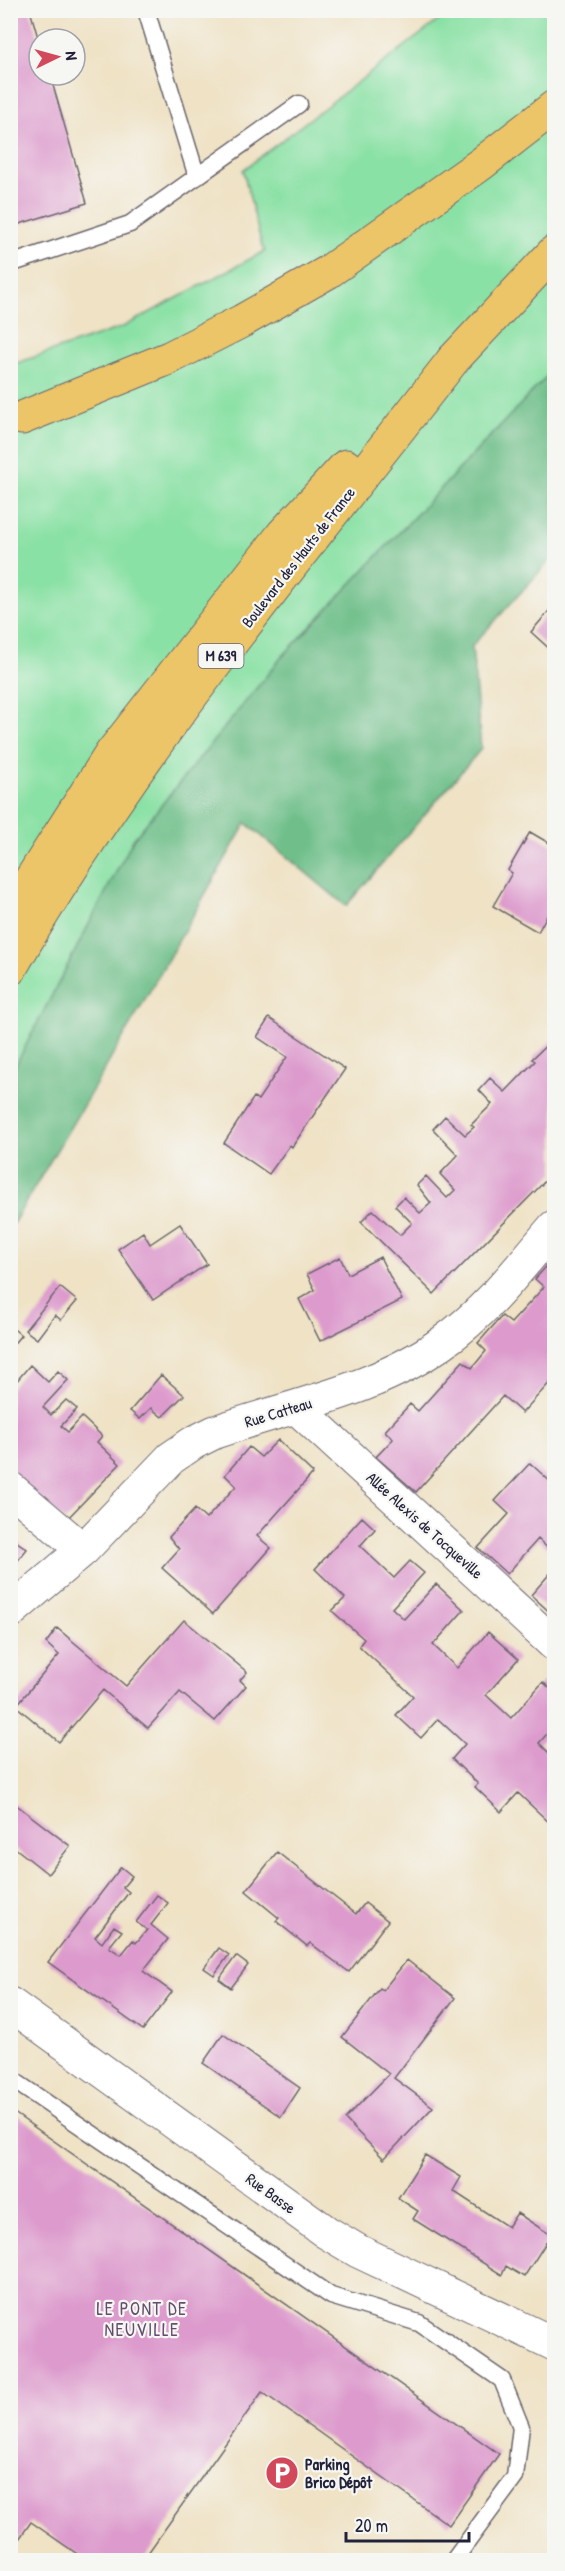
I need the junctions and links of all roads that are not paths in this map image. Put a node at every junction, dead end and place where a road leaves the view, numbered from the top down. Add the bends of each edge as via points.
1 (146, 10) edge
2 (299, 104) dead end
3 (555, 107) edge
4 (197, 177) junction
5 (555, 252) edge
6 (10, 264) edge
7 (453, 360) junction
8 (14, 420) edge
9 (10, 912) edge
10 (10, 969) edge
11 (555, 1227) edge
12 (296, 1407) junction
13 (10, 1488) edge
14 (83, 1550) junction
15 (10, 1612) edge
16 (555, 1644) edge
17 (10, 2004) edge
18 (10, 2078) edge
19 (555, 2344) edge
20 (454, 2560) edge

1 - 4 lane
2 - 4 lane
3 - 8 main road via 415,211 318,277 242,321 169,358
4 - 6 lane via 130,224
5 - 7 main road, Boulevard des Hauts de France / M 639
7 - 9 main road, Boulevard des Hauts de France / M 639 via 352,459 276,543 111,754
7 - 10 main road, Boulevard des Hauts de France / M 639 via 234,639 128,783
11 - 12 street, Rue Catteau via 488,1303 443,1343 363,1385
12 - 14 street, Rue Catteau via 234,1425 193,1443 171,1458
12 - 16 street, Allée Alexis de Tocqueville
13 - 14 street
14 - 15 street, Rue Catteau
17 - 19 street, Rue Basse via 358,2252
18 - 20 lane via 331,2296 419,2323 502,2380 521,2427 515,2477

